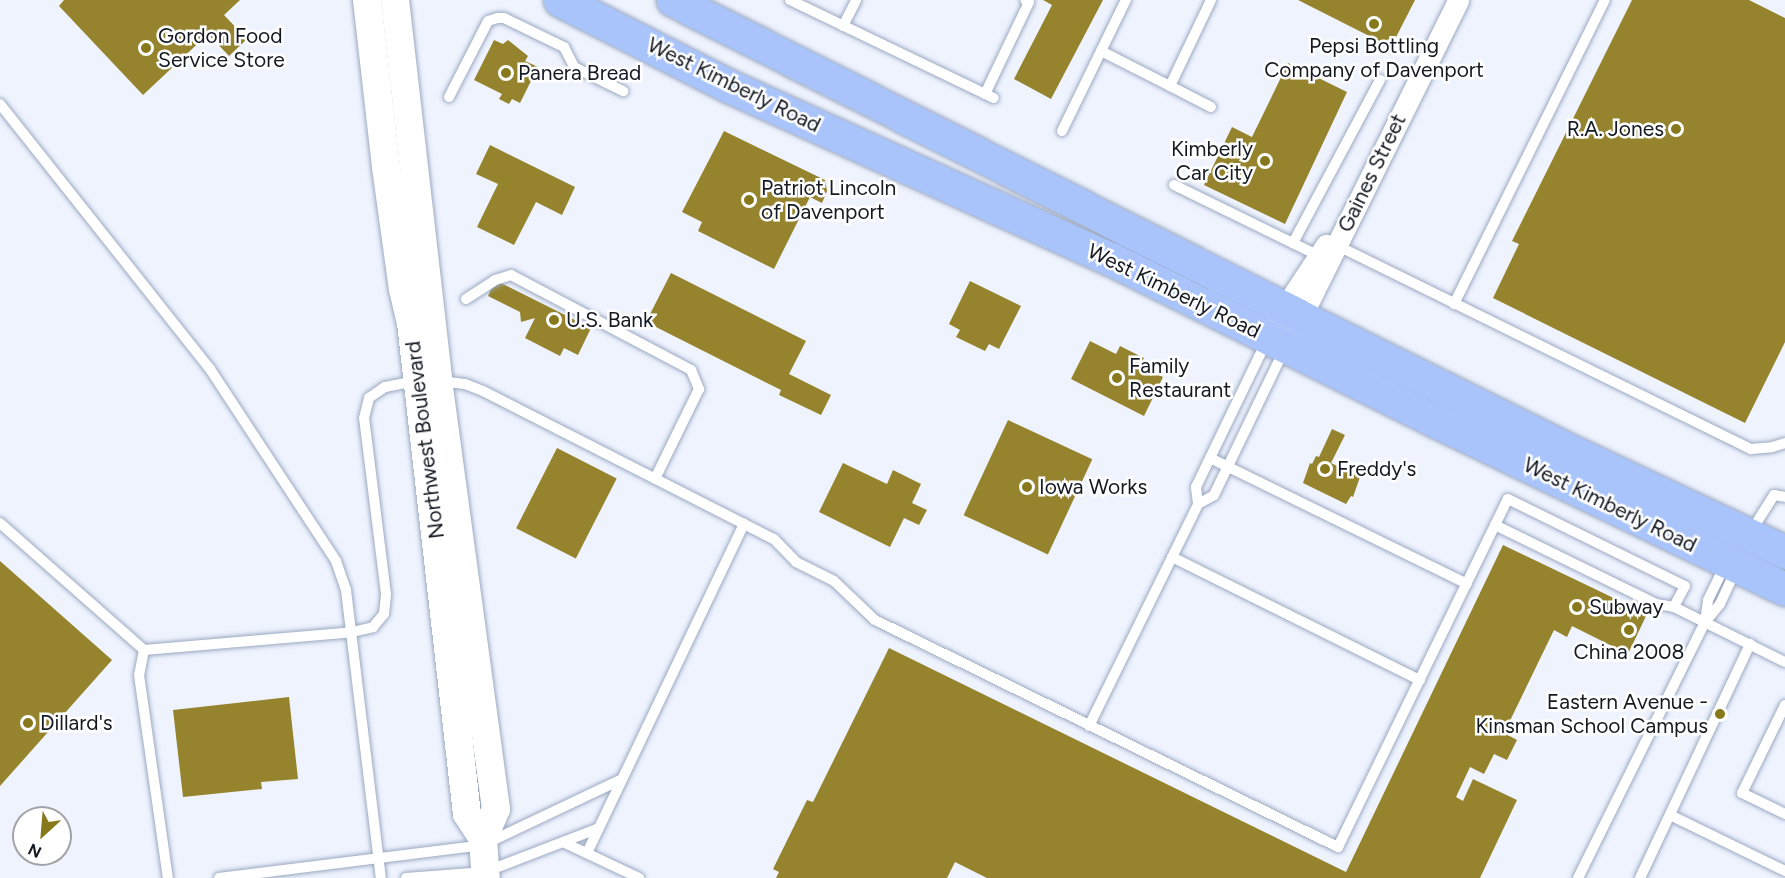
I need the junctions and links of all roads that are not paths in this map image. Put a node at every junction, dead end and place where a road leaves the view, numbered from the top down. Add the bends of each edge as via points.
1 (367, 0) edge
2 (395, 0) edge
3 (411, 0) edge
4 (560, 0) edge
5 (673, 0) edge
6 (790, 0) edge
7 (856, 0) edge
8 (1025, 0) edge
9 (1126, 0) edge
10 (1211, 0) edge
11 (1458, 0) edge
12 (1605, 0) edge
13 (843, 26) junction
14 (399, 49) junction
15 (1101, 51) junction
16 (1380, 80) dead end
17 (1170, 86) junction
18 (623, 91) dead end
19 (449, 97) dead end
20 (0, 104) edge
21 (1211, 107) dead end
22 (1062, 131) dead end
23 (1174, 185) dead end
24 (1293, 243) junction
25 (1328, 251) junction
26 (466, 299) dead end
27 (1454, 304) junction
28 (1292, 313) junction
29 (1277, 342) junction
30 (428, 380) junction
31 (1785, 443) edge
32 (1210, 458) junction
33 (1227, 467) junction
34 (655, 479) junction
35 (1785, 497) edge
36 (1198, 504) junction
37 (0, 523) edge
38 (744, 524) junction
39 (1495, 525) junction
40 (1742, 549) junction
41 (1785, 552) edge
42 (1172, 557) junction
43 (1467, 584) junction
44 (1785, 588) edge
45 (1674, 607) junction
46 (1705, 622) junction
47 (352, 632) junction
48 (1750, 644) junction
49 (144, 650) junction
50 (1785, 662) edge
51 (1420, 680) junction
52 (1785, 705) edge
53 (1089, 726) junction
54 (622, 779) junction
55 (1670, 814) junction
56 (1785, 814) edge
57 (599, 828) junction
58 (565, 843) junction
59 (587, 853) junction
60 (379, 857) junction
61 (484, 859) edge
62 (1785, 871) edge
63 (168, 878) edge
64 (219, 878) edge
65 (381, 878) edge
66 (406, 878) edge
67 (639, 878) edge
68 (1578, 878) edge
69 (1640, 878) edge

1 - 30 main road, Northwest Boulevard via 384,156
2 - 14 main road, Northwest Boulevard
3 - 14 main road
4 - 29 main road, West Kimberly Road via 729,86 1111,259
5 - 28 main road, West Kimberly Road
6 - 13 lane
7 - 13 lane
8 - 13 lane via 1029,2 990,96
9 - 15 lane
10 - 17 lane
11 - 25 street, Gaines Street via 1357,204
12 - 27 lane
14 - 30 main road, Northwest Boulevard
15 - 17 lane
15 - 22 lane
16 - 24 lane
17 - 21 lane
18 - 19 lane via 574,68 564,47 498,18 488,21
20 - 47 lane via 210,369 269,456 336,561 346,590
23 - 24 lane
24 - 25 lane
25 - 27 lane
25 - 28 street, Gaines Street
26 - 34 lane via 495,280 511,276 692,370 699,389
27 - 31 lane via 1751,449
28 - 29 street, Gaines Street
28 - 40 main road, West Kimberly Road via 1579,455
29 - 32 lane
29 - 33 lane
29 - 40 main road, West Kimberly Road
30 - 34 lane via 465,384 483,391
30 - 47 lane via 385,387 369,398 364,418 386,594 384,614 373,627
30 - 61 main road, Northwest Boulevard via 467,814
32 - 33 lane
32 - 36 lane via 1196,487
33 - 36 lane via 1214,495
33 - 43 lane
34 - 38 lane
35 - 40 lane via 1774,495
36 - 42 lane
37 - 49 lane
38 - 53 lane via 774,539 796,562 834,581 875,620
38 - 54 lane
39 - 43 lane
39 - 45 lane via 1656,604
39 - 45 lane via 1508,499 1685,586
40 - 41 main road, West Kimberly Road
40 - 44 main road, West Kimberly Road
40 - 46 lane via 1719,575 1708,600
42 - 51 lane
42 - 53 lane
43 - 51 lane
45 - 46 lane
46 - 48 lane
46 - 68 lane
47 - 49 lane
47 - 60 lane
48 - 50 lane
48 - 55 lane
49 - 63 lane via 139,675
51 - 53 lane via 1338,847
52 - 56 lane via 1742,793
54 - 57 lane
54 - 61 lane
55 - 62 lane
55 - 69 lane
57 - 58 lane
57 - 59 lane
58 - 59 lane
58 - 61 lane
59 - 67 lane
60 - 61 lane
60 - 64 lane
60 - 65 lane
61 - 66 lane

